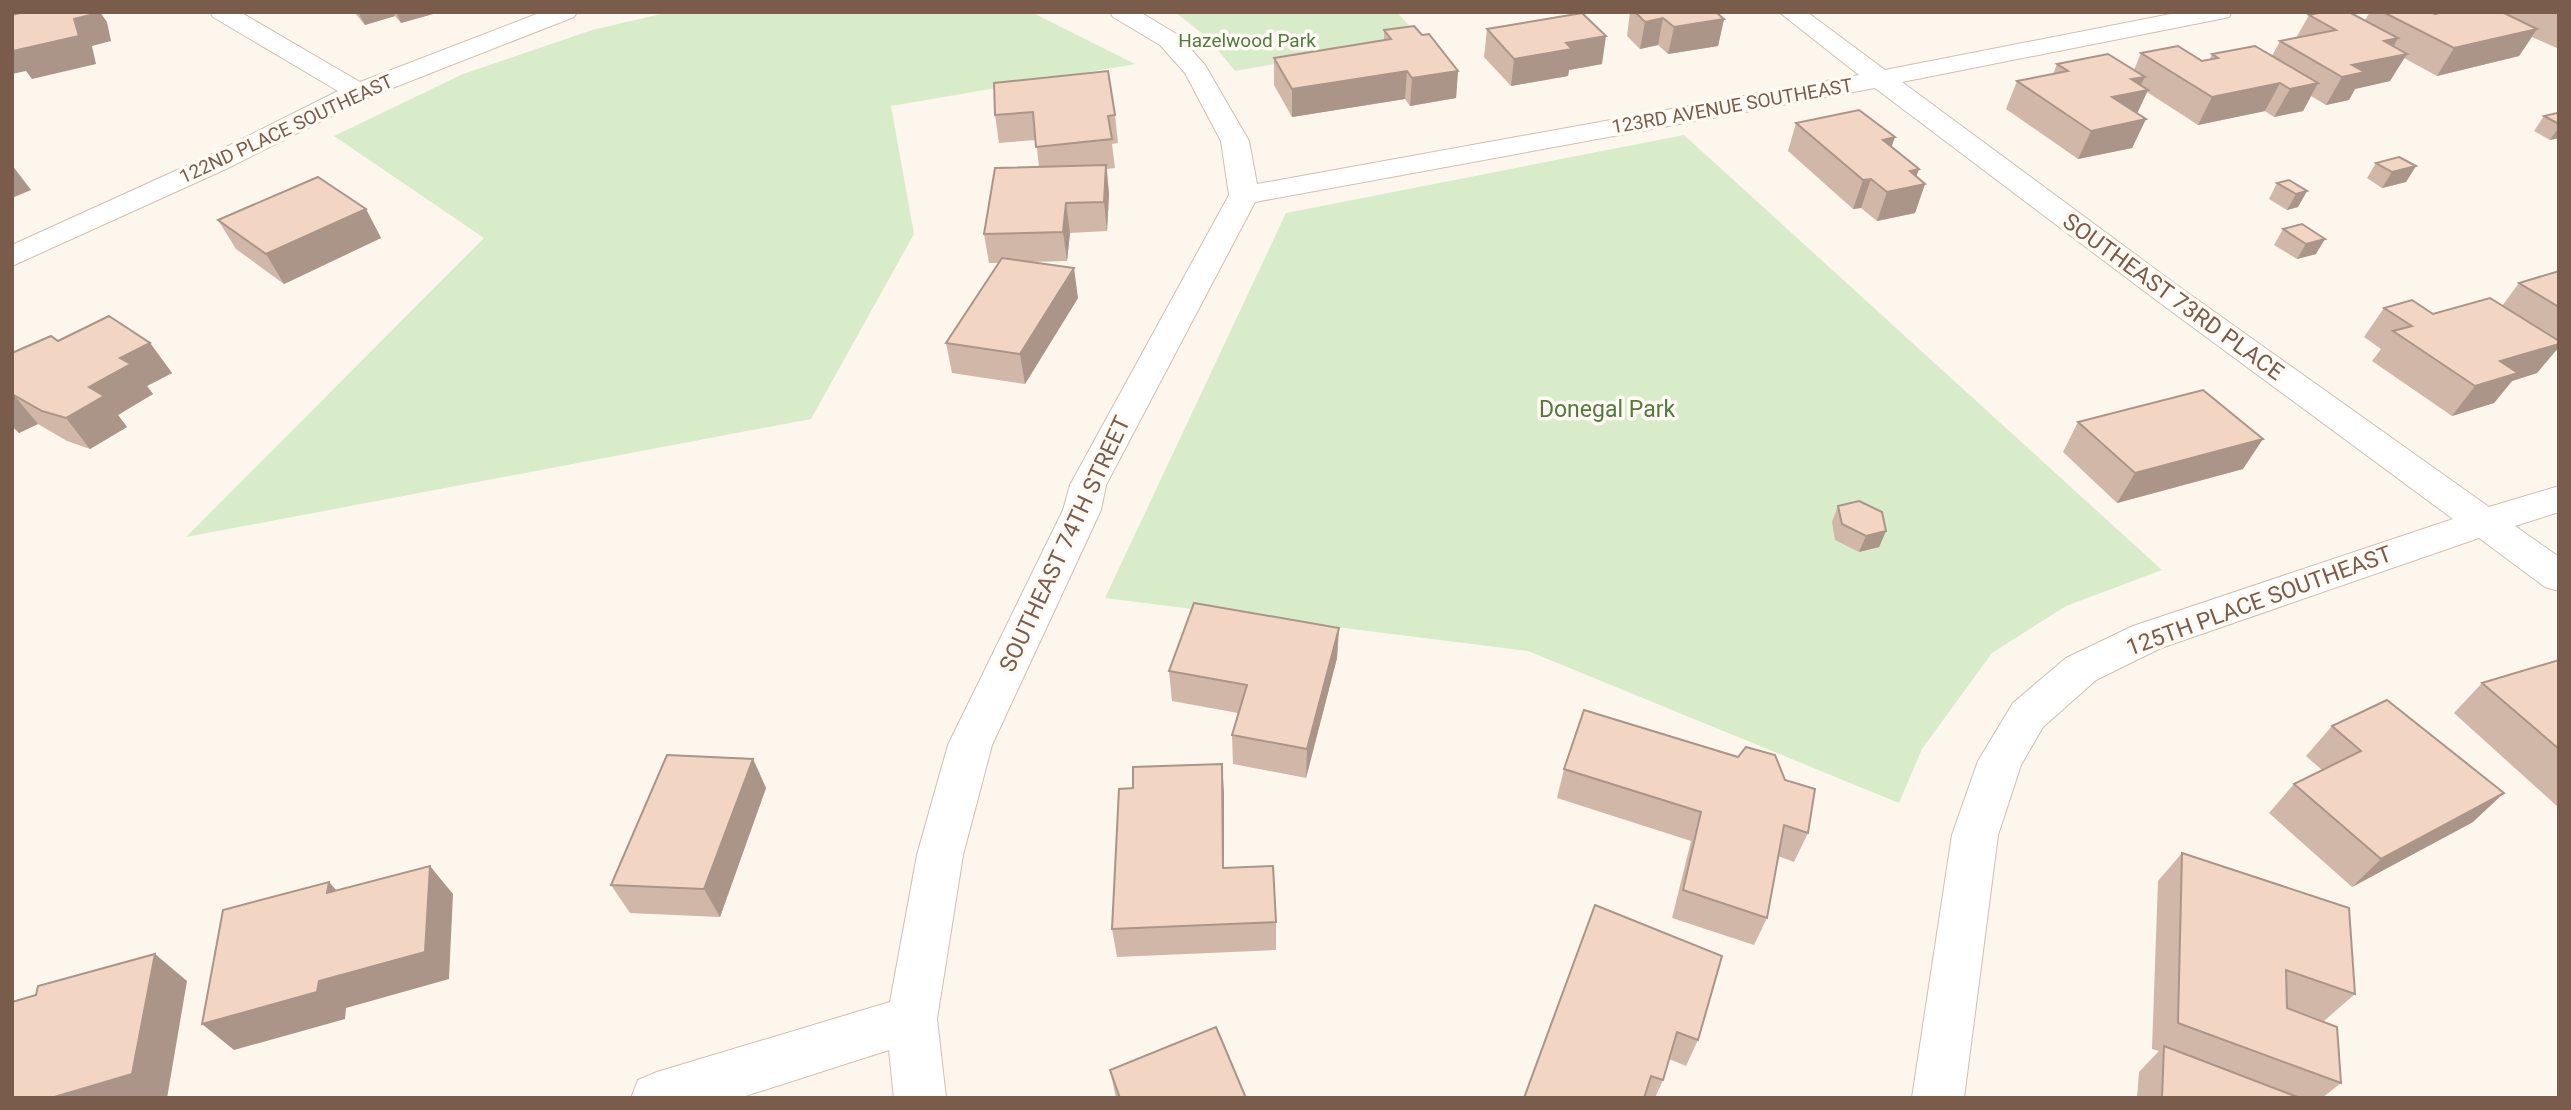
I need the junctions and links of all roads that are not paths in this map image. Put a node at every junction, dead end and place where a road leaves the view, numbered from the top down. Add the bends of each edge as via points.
1 (222, 12) edge
2 (565, 12) edge
3 (1122, 12) edge
4 (1791, 12) edge
5 (2220, 12) edge
6 (1879, 79) junction
7 (358, 92) junction
8 (1244, 195) junction
9 (12, 257) edge
10 (2559, 499) edge
11 (2484, 522) junction
12 (2559, 577) edge
13 (912, 1019) junction
14 (657, 1098) edge
15 (920, 1098) edge
16 (1938, 1098) edge

1 - 7 street
2 - 7 street, 122ND PLACE SOUTHEAST
3 - 8 street via 1169,40 1196,70 1235,141
4 - 6 street, SOUTHEAST 73RD PLACE
5 - 6 street, 123RD AVENUE SOUTHEAST
6 - 8 street, 123RD AVENUE SOUTHEAST
6 - 11 street, SOUTHEAST 73RD PLACE
7 - 9 street, 122ND PLACE SOUTHEAST
8 - 13 street, SOUTHEAST 74TH STREET via 1088,485 1082,510 970,745 940,855
10 - 11 street, 125TH PLACE SOUTHEAST
11 - 12 street, SOUTHEAST 73RD PLACE
11 - 16 street, 125TH PLACE SOUTHEAST via 2147,637 2081,669 2028,715 2000,761 1975,835
13 - 14 street
13 - 15 street, SOUTHEAST 74TH STREET

